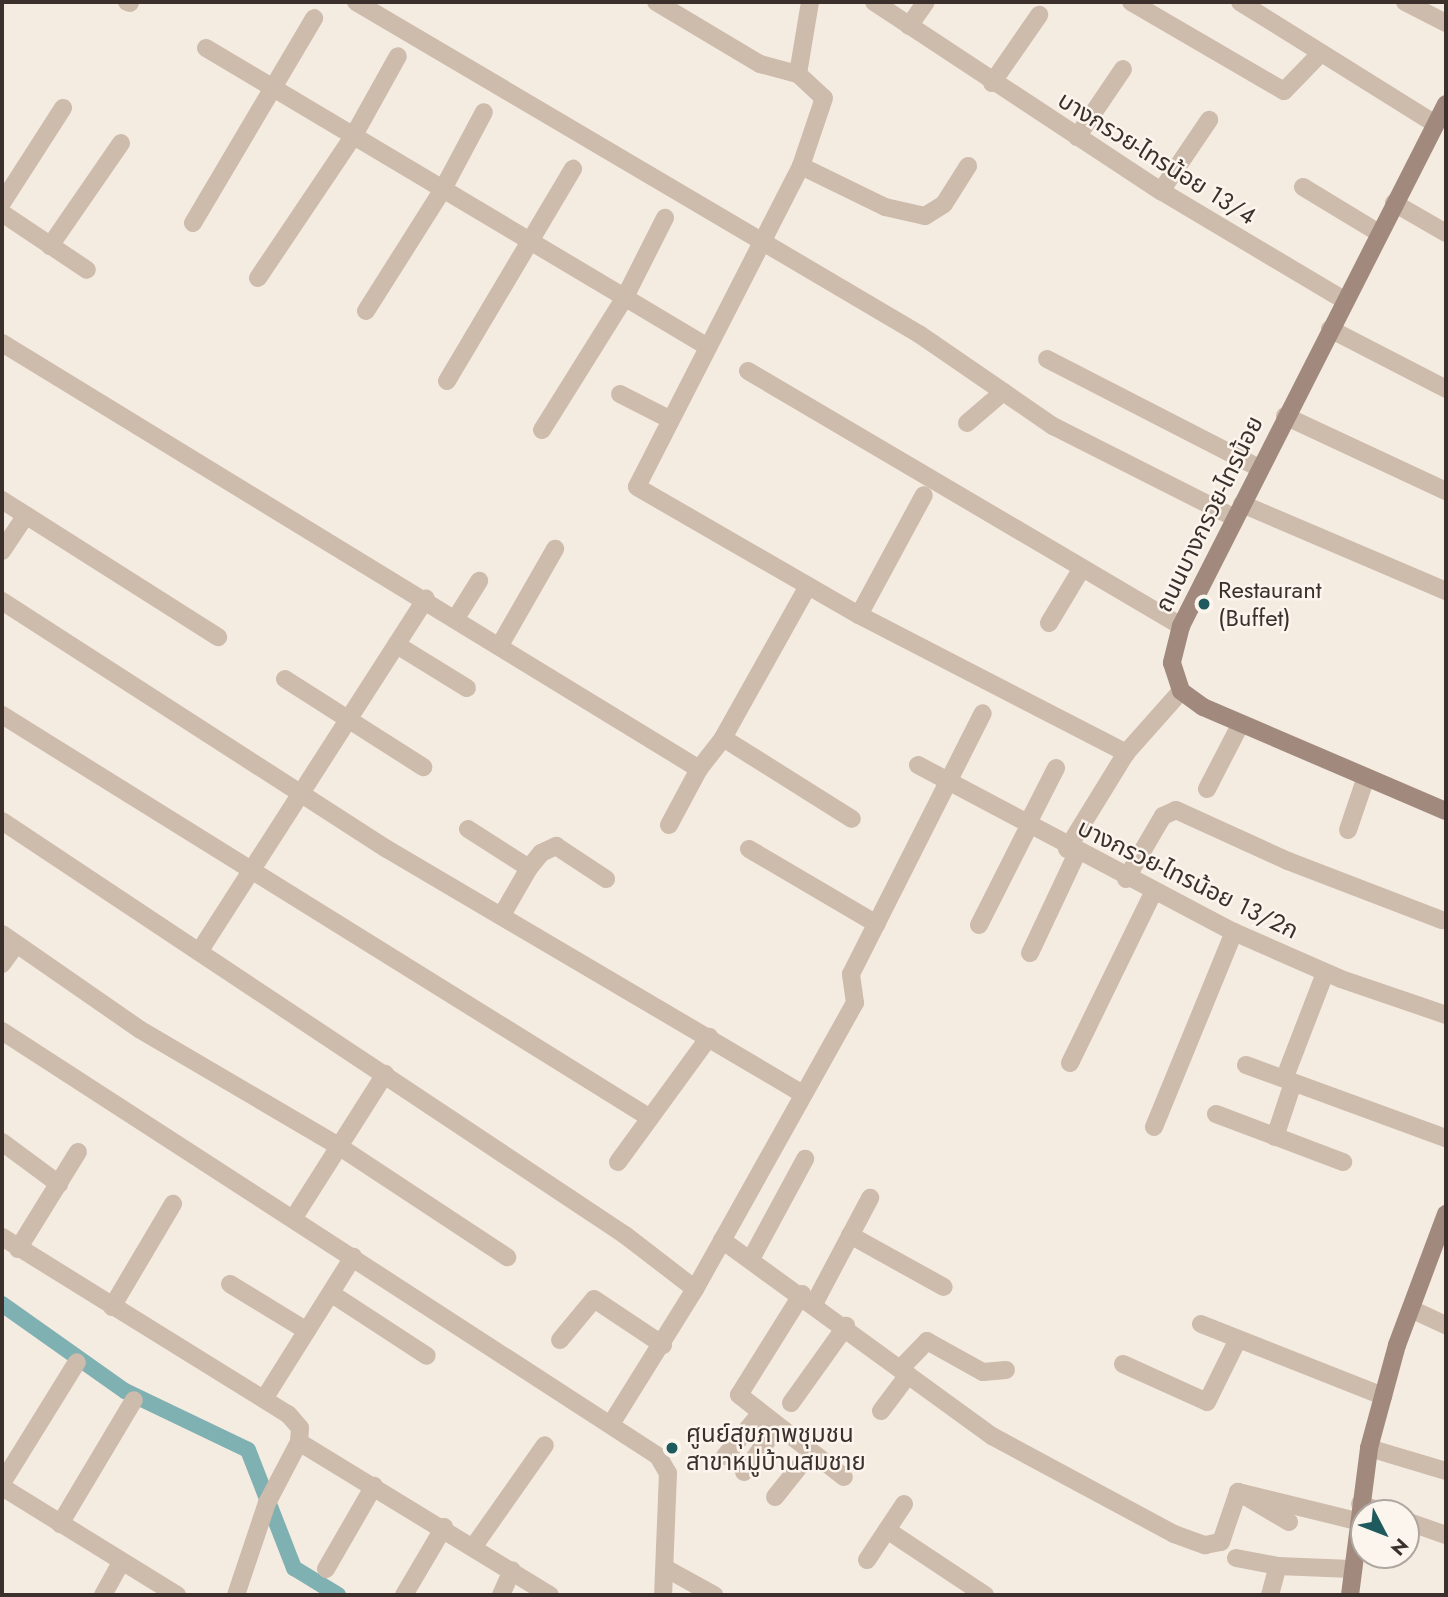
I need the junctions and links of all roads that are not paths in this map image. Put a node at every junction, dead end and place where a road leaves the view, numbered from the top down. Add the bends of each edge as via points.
1 (356, 2) edge
2 (656, 2) edge
3 (810, 2) edge
4 (874, 2) edge
5 (926, 2) edge
6 (1131, 2) edge
7 (1240, 2) edge
8 (1405, 2) edge
9 (1039, 15) dead end
10 (314, 18) dead end
11 (1446, 23) edge
12 (909, 26) junction
13 (206, 48) dead end
14 (1321, 52) junction
15 (397, 56) dead end
16 (1123, 69) dead end
17 (798, 74) junction
18 (992, 83) junction
19 (273, 89) junction
20 (1446, 104) edge
21 (63, 108) dead end
22 (484, 112) dead end
23 (1209, 120) dead end
24 (1435, 124) junction
25 (354, 135) junction
26 (1077, 137) junction
27 (121, 143) dead end
28 (801, 166) junction
29 (968, 166) dead end
30 (573, 169) dead end
31 (1303, 187) dead end
32 (443, 189) junction
33 (1161, 191) junction
34 (2, 203) edge
35 (1394, 203) junction
36 (2, 213) edge
37 (665, 218) dead end
38 (193, 223) dead end
39 (1379, 233) junction
40 (1446, 233) edge
41 (762, 240) junction
42 (533, 243) junction
43 (50, 246) junction
44 (87, 270) dead end
45 (258, 278) dead end
46 (624, 299) junction
47 (1344, 300) junction
48 (366, 311) dead end
49 (1330, 329) junction
50 (2, 343) edge
51 (708, 347) junction
52 (1047, 359) dead end
53 (748, 371) dead end
54 (447, 381) dead end
55 (1446, 389) edge
56 (1003, 392) junction
57 (620, 394) dead end
58 (1284, 416) junction
59 (669, 419) junction
60 (967, 423) dead end
61 (542, 430) dead end
62 (1259, 468) junction
63 (1446, 491) edge
64 (925, 495) dead end
65 (2, 500) edge
66 (1238, 511) junction
67 (26, 515) junction
68 (555, 549) dead end
69 (2, 551) edge
70 (1082, 568) junction
71 (479, 581) dead end
72 (808, 586) junction
73 (1446, 591) edge
74 (426, 599) junction
75 (2, 601) edge
76 (859, 615) junction
77 (456, 618) junction
78 (1049, 623) dead end
79 (1181, 626) junction
80 (218, 638) dead end
81 (397, 645) junction
82 (500, 645) junction
83 (285, 679) dead end
84 (467, 688) dead end
85 (1181, 691) junction
86 (983, 713) dead end
87 (2, 715) edge
88 (350, 720) junction
89 (1240, 725) junction
90 (723, 738) junction
91 (1126, 753) junction
92 (918, 765) dead end
93 (423, 767) dead end
94 (1056, 768) dead end
95 (699, 769) junction
96 (1366, 777) junction
97 (948, 783) junction
98 (1207, 789) dead end
99 (301, 794) junction
100 (1446, 811) edge
101 (852, 819) dead end
102 (2, 821) edge
103 (669, 825) dead end
104 (1028, 825) junction
105 (468, 829) dead end
106 (1348, 830) dead end
107 (749, 849) dead end
108 (1072, 851) junction
109 (529, 868) junction
110 (251, 873) junction
111 (606, 879) dead end
112 (1126, 879) junction
113 (1153, 893) junction
114 (502, 915) junction
115 (1442, 920) dead end
116 (877, 923) junction
117 (979, 925) dead end
118 (1234, 932) junction
119 (9, 939) edge
120 (200, 952) junction
121 (1030, 953) dead end
122 (2, 964) edge
123 (1325, 973) junction
124 (1446, 1015) edge
125 (2, 1031) edge
126 (709, 1037) junction
127 (1070, 1063) dead end
128 (1246, 1065) dead end
129 (385, 1074) junction
130 (1290, 1076) junction
131 (803, 1094) junction
132 (1216, 1114) dead end
133 (650, 1118) junction
134 (1154, 1127) dead end
135 (1275, 1137) junction
136 (1446, 1138) edge
137 (2, 1142) edge
138 (337, 1145) junction
139 (78, 1152) dead end
140 (805, 1159) dead end
141 (618, 1162) dead end
142 (1343, 1162) dead end
143 (59, 1184) junction
144 (870, 1198) dead end
145 (173, 1204) dead end
146 (1446, 1214) edge
147 (293, 1219) junction
148 (850, 1236) junction
149 (1442, 1236) edge
150 (2, 1237) edge
151 (722, 1240) junction
152 (18, 1248) junction
153 (353, 1257) junction
154 (507, 1257) dead end
155 (751, 1259) junction
156 (230, 1284) dead end
157 (944, 1287) dead end
158 (695, 1289) junction
159 (332, 1293) junction
160 (808, 1298) junction
161 (111, 1307) junction
162 (1411, 1309) junction
163 (1201, 1324) dead end
164 (1446, 1325) edge
165 (846, 1326) junction
166 (307, 1331) junction
167 (560, 1339) dead end
168 (1238, 1339) junction
169 (663, 1345) junction
170 (427, 1356) dead end
171 (77, 1363) dead end
172 (1123, 1364) dead end
173 (1006, 1370) dead end
174 (904, 1372) junction
175 (1383, 1396) junction
176 (264, 1399) junction
177 (134, 1400) dead end
178 (791, 1403) dead end
179 (881, 1411) dead end
180 (761, 1414) junction
181 (611, 1424) junction
182 (778, 1427) junction
183 (299, 1442) junction
184 (545, 1446) dead end
185 (1369, 1448) junction
186 (811, 1452) junction
187 (725, 1456) dead end
188 (1446, 1471) edge
189 (744, 1472) dead end
190 (844, 1477) dead end
191 (2, 1485) edge
192 (374, 1486) junction
193 (1238, 1492) junction
194 (775, 1497) dead end
195 (1360, 1499) edge
196 (904, 1504) dead end
197 (1350, 1511) edge
198 (1289, 1522) dead end
199 (60, 1524) junction
200 (1420, 1526) edge
201 (444, 1527) junction
202 (887, 1530) junction
203 (1446, 1535) edge
204 (474, 1546) junction
205 (1236, 1558) dead end
206 (867, 1560) dead end
207 (121, 1563) junction
208 (1278, 1566) junction
209 (326, 1569) dead end
210 (667, 1569) junction
211 (1350, 1569) edge
212 (1351, 1569) edge
213 (512, 1570) junction
214 (103, 1595) edge
215 (177, 1595) edge
216 (236, 1595) edge
217 (404, 1595) edge
218 (501, 1595) edge
219 (550, 1595) edge
220 (663, 1595) edge
221 (714, 1595) edge
222 (985, 1595) edge
223 (1270, 1595) edge
224 (1350, 1595) edge

1 - 41 street
2 - 17 street via 760,64
3 - 17 street
4 - 12 street, บางกรวย-ไทรน้อย 13/4
5 - 12 street
6 - 14 street via 1284,91
7 - 14 street
8 - 11 street
9 - 18 street
10 - 19 street
12 - 18 street, บางกรวย-ไทรน้อย 13/4
13 - 19 street
14 - 24 street
15 - 25 street
16 - 26 street
17 - 28 street via 818,87 824,99
18 - 26 street, บางกรวย-ไทรน้อย 13/4
19 - 25 street
19 - 38 street
20 - 24 main road, ถนนบางกรวย-ไทรน้อย
21 - 34 street
22 - 32 street
23 - 33 street
24 - 35 main road, ถนนบางกรวย-ไทรน้อย
25 - 32 street
25 - 45 street
26 - 33 street, บางกรวย-ไทรน้อย 13/4
27 - 43 street
28 - 29 street via 885,207 925,216 944,204
28 - 41 street
30 - 42 street
31 - 39 street
32 - 42 street
32 - 48 street
33 - 47 street, บางกรวย-ไทรน้อย 13/4
35 - 39 main road, ถนนบางกรวย-ไทรน้อย
35 - 40 street
36 - 43 street
37 - 46 street
39 - 47 main road, ถนนบางกรวย-ไทรน้อย
41 - 51 street
41 - 56 street
42 - 46 street
42 - 54 street
43 - 44 street
46 - 51 street
46 - 61 street
47 - 49 main road, ถนนบางกรวย-ไทรน้อย
49 - 55 street
49 - 58 main road, ถนนบางกรวย-ไทรน้อย
50 - 74 street via 173,452
51 - 59 street
52 - 62 street
53 - 70 street
56 - 60 street
56 - 66 street via 1123,466
57 - 59 street
58 - 62 main road, ถนนบางกรวย-ไทรน้อย
58 - 63 street
59 - 72 street via 636,481 640,492
62 - 66 main road, ถนนบางกรวย-ไทรน้อย
64 - 76 street
65 - 67 street
66 - 73 street
66 - 79 main road, ถนนบางกรวย-ไทรน้อย
67 - 69 street
67 - 80 street
68 - 82 street
70 - 78 street
70 - 79 street
71 - 77 street
72 - 76 street
72 - 90 street
74 - 77 street
74 - 81 street
75 - 99 street
76 - 91 street
77 - 82 street
79 - 85 main road, ถนนบางกรวย-ไทรน้อย via 1172,663
81 - 84 street
81 - 88 street
82 - 95 street
83 - 88 street
85 - 89 main road
85 - 91 street
86 - 97 street
87 - 110 street
88 - 93 street
88 - 99 street
89 - 96 main road
89 - 98 street
90 - 95 street
90 - 101 street
91 - 108 street
92 - 97 street, บางกรวย-ไทรน้อย 13/2ก
94 - 104 street
95 - 103 street
96 - 100 main road
96 - 106 street
97 - 104 street, บางกรวย-ไทรน้อย 13/2ก
97 - 116 street
99 - 110 street
99 - 114 street
102 - 120 street
104 - 108 street, บางกรวย-ไทรน้อย 13/2ก
104 - 117 street
105 - 109 street
107 - 116 street
108 - 112 street, บางกรวย-ไทรน้อย 13/2ก
108 - 121 street
109 - 111 street via 541,853 556,846
109 - 114 street
110 - 120 street
110 - 133 street via 332,925 402,959
112 - 113 street, บางกรวย-ไทรน้อย 13/2ก
112 - 115 street via 1163,816 1176,810 1277,857
113 - 118 street, บางกรวย-ไทรน้อย 13/2ก
113 - 127 street
114 - 126 street
116 - 131 street via 855,967 855,1003
118 - 123 street, บางกรวย-ไทรน้อย 13/2ก
118 - 134 street
119 - 122 street
119 - 138 street via 139,1029
120 - 129 street
123 - 124 street, บางกรวย-ไทรน้อย 13/2ก
123 - 130 street
125 - 147 street
126 - 131 street
126 - 133 street
128 - 130 street
129 - 138 street
129 - 158 street via 625,1235
130 - 135 street
130 - 136 street
131 - 151 street
132 - 135 street
133 - 141 street
135 - 142 street
137 - 143 street
138 - 147 street
138 - 154 street
139 - 143 street
140 - 155 street
143 - 152 street
144 - 148 street
145 - 161 street
146 - 149 main road
147 - 153 street
148 - 157 street
148 - 160 street
149 - 162 main road
150 - 152 street
151 - 155 street
151 - 158 street
152 - 161 street
153 - 159 street
153 - 181 street
155 - 160 street
156 - 166 street
158 - 169 street
159 - 166 street
159 - 170 street
160 - 165 street
160 - 180 street via 740,1392
161 - 176 street
162 - 164 street
162 - 175 main road
163 - 168 street
165 - 174 street
165 - 178 street
166 - 176 street
167 - 169 street via 594,1299
168 - 172 street via 1208,1402
168 - 175 street
169 - 181 street
171 - 191 street
173 - 174 street via 983,1372 927,1341
174 - 179 street
174 - 193 street via 1040,1466 1193,1542 1221,1542
175 - 185 main road
176 - 183 street via 297,1421
177 - 199 street
180 - 182 street
180 - 187 street
181 - 210 street via 658,1456 667,1474
182 - 186 street
182 - 189 street
183 - 192 street
183 - 216 street via 267,1503
184 - 204 street
185 - 188 street
185 - 195 main road
186 - 190 street
186 - 194 street
191 - 199 street
192 - 201 street
192 - 209 street
193 - 197 street
193 - 198 street
196 - 202 street
199 - 207 street
200 - 203 street
201 - 204 street
201 - 217 street
202 - 206 street
202 - 222 street
204 - 213 street
205 - 208 street
207 - 214 street
207 - 215 street
208 - 211 street
208 - 223 street
210 - 220 street
210 - 221 street
212 - 224 main road
213 - 218 street
213 - 219 street

